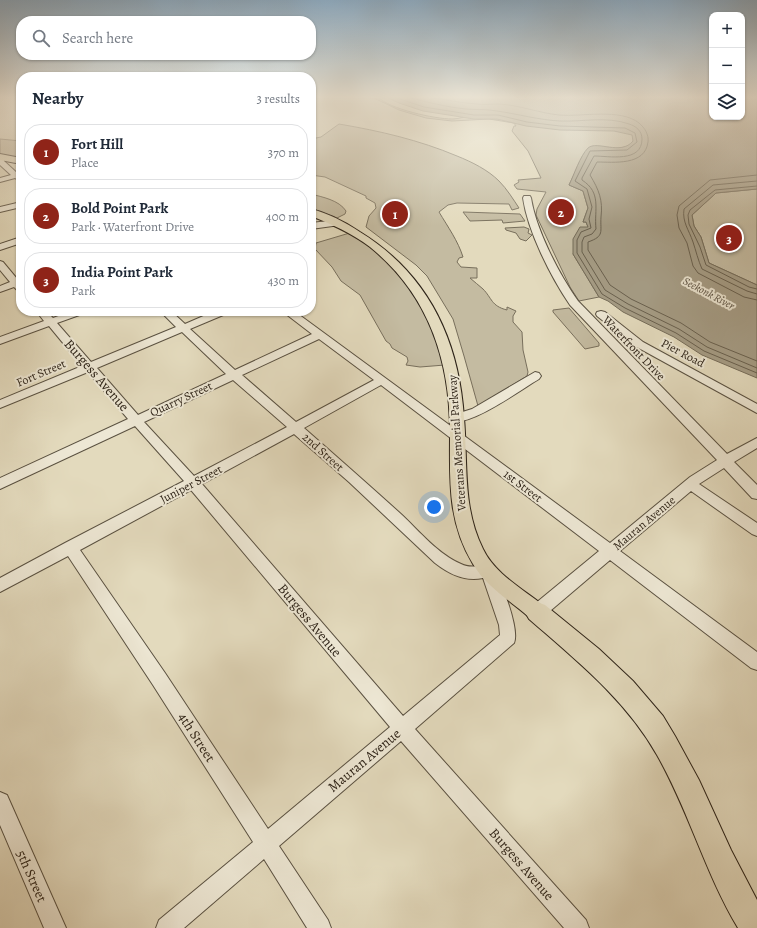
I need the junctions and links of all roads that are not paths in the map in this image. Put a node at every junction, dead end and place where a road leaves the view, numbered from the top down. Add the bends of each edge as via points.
1 (0, 157) edge
2 (16, 160) edge
3 (16, 174) edge
4 (16, 177) edge
5 (0, 180) edge
6 (527, 198) dead end
7 (16, 205) edge
8 (0, 210) edge
9 (316, 219) edge
10 (16, 242) edge
11 (0, 247) edge
12 (0, 264) edge
13 (16, 282) edge
14 (16, 286) edge
15 (0, 289) edge
16 (601, 314) dead end
17 (171, 316) edge
18 (212, 316) edge
19 (294, 316) edge
20 (46, 317) edge
21 (184, 328) junction
22 (319, 335) junction
23 (0, 341) edge
24 (90, 366) junction
25 (234, 374) junction
26 (535, 376) dead end
27 (382, 380) junction
28 (0, 404) edge
29 (757, 409) edge
30 (457, 418) junction
31 (136, 420) junction
32 (296, 428) junction
33 (456, 436) junction
34 (757, 442) edge
35 (726, 462) junction
36 (193, 483) junction
37 (0, 484) edge
38 (690, 484) junction
39 (757, 494) edge
40 (757, 530) edge
41 (70, 547) junction
42 (610, 552) junction
43 (488, 571) junction
44 (0, 586) edge
45 (538, 612) junction
46 (757, 662) edge
47 (402, 728) junction
48 (0, 802) edge
49 (266, 842) junction
50 (55, 928) edge
51 (167, 928) edge
52 (320, 928) edge
53 (578, 928) edge
54 (756, 928) edge

1 - 2 main road
1 - 3 street via 1,162
4 - 5 street
6 - 35 street, Waterfront Drive via 531,220 557,276 574,303
7 - 8 street
9 - 30 main road, Veterans Memorial Parkway via 337,222 368,240 390,258 420,292 431,311 447,351 453,375
10 - 11 street
12 - 13 street
14 - 15 street
16 - 29 street, Pier Road via 639,344
17 - 21 street, 2nd Street
18 - 21 street, Fort Street
19 - 22 street, 1st Street
20 - 23 street
20 - 24 street, Burgess Avenue
21 - 24 street, Fort Street
21 - 25 street, 2nd Street
22 - 25 street, Quarry Street
22 - 27 street, 1st Street
24 - 28 street, Fort Street
24 - 31 street, Burgess Avenue
25 - 31 street, Quarry Street
25 - 32 street, 2nd Street
26 - 30 street via 476,412
27 - 32 street, Juniper Street
27 - 33 street, 1st Street
30 - 33 main road, Veterans Memorial Parkway
31 - 36 street, Burgess Avenue
31 - 37 street, Quarry Street
32 - 36 street, Juniper Street
32 - 43 street, 2nd Street via 446,564 465,574
33 - 42 street, 1st Street
33 - 43 main road, Veterans Memorial Parkway via 458,491 463,520 472,544
34 - 35 street, Mauran Avenue
35 - 38 street, Mauran Avenue
35 - 39 street, Waterfront Drive
36 - 41 street, Juniper Street
36 - 47 street, Burgess Avenue
38 - 40 street
38 - 42 street, Mauran Avenue
41 - 44 street, Juniper Street
41 - 49 street, 4th Street
42 - 45 street, Mauran Avenue
42 - 46 street, 1st Street
43 - 45 main road, Veterans Memorial Parkway
43 - 47 street, Mauran Avenue via 507,625 508,638
45 - 54 highway via 617,682 658,731 680,770 732,887
47 - 49 street, Mauran Avenue
47 - 53 street, Burgess Avenue
48 - 50 street, 5th Street
49 - 51 street, Mauran Avenue
49 - 52 street, 4th Street

